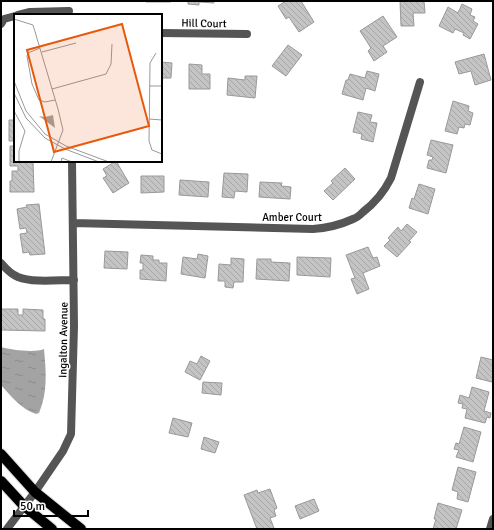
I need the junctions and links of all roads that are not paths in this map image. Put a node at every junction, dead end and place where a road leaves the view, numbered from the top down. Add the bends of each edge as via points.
1 (68, 1) edge
2 (69, 13) edge
3 (21, 14) edge
4 (14, 16) edge
5 (1, 24) edge
6 (162, 33) edge
7 (247, 34) dead end
8 (420, 82) dead end
9 (72, 162) edge
10 (73, 223) junction
11 (1, 263) edge
12 (74, 280) junction
13 (1, 454) edge
14 (1, 481) edge
15 (35, 492) junction
16 (24, 506) junction
17 (493, 519) edge
18 (7, 529) edge
19 (52, 529) edge
20 (81, 529) edge
21 (490, 529) edge

1 - 2 street
2 - 3 street
4 - 5 street via 4,19
6 - 7 street, Hill Court
8 - 10 street, Amber Court via 391,178 380,196 355,219 331,227 313,229
9 - 10 street, Ingalton Avenue
10 - 12 street, Ingalton Avenue
11 - 12 street via 14,274 29,280
12 - 15 street, Ingalton Avenue via 71,434 63,451
13 - 15 main road
14 - 16 main road
15 - 16 street, Ingalton Avenue
15 - 20 main road
16 - 18 street, Ingalton Avenue
16 - 19 main road
17 - 21 street

